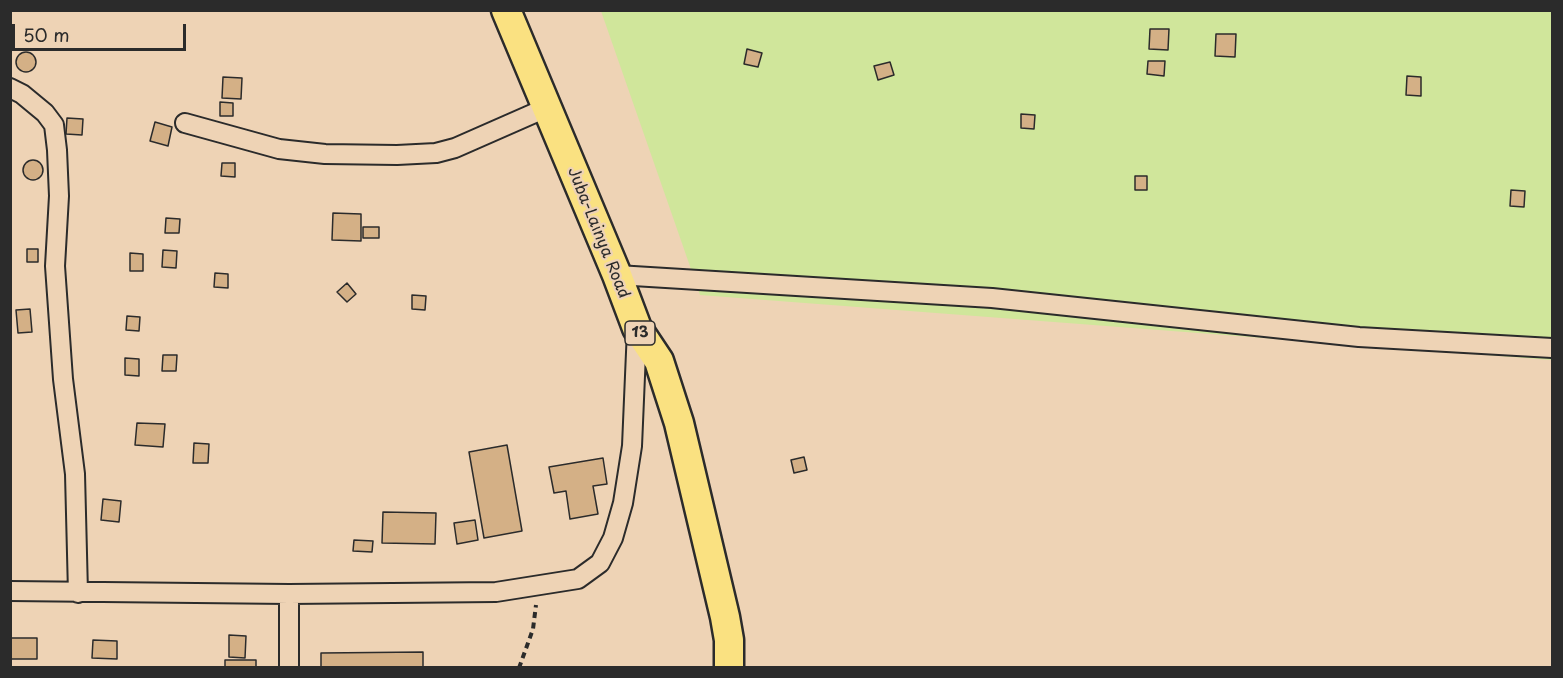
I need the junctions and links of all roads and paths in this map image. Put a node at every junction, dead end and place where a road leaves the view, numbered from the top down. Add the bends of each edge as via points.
1 (506, 10) edge
2 (10, 88) edge
3 (546, 108) junction
4 (184, 123) dead end
5 (617, 275) junction
6 (637, 328) junction
7 (1552, 348) edge
8 (539, 585) junction
9 (10, 591) edge
10 (78, 593) junction
11 (289, 594) junction
12 (289, 668) edge
13 (519, 668) edge
14 (729, 668) edge

1 - 3 main road, Juba-Lainya Road / 13
2 - 10 street via 45,113 54,125 59,196 55,266 75,474
3 - 4 street via 455,148 397,155 279,149
3 - 5 main road, Juba-Lainya Road / 13
5 - 6 main road, Juba-Lainya Road / 13
5 - 7 street via 992,298 1359,336
6 - 8 street via 632,446 613,538 600,563 578,579
6 - 14 main road, Juba-Lainya Road / 13 via 659,361 679,423 725,617
8 - 11 street via 496,592
8 - 13 path via 533,629
9 - 10 street
10 - 11 street
11 - 12 street

